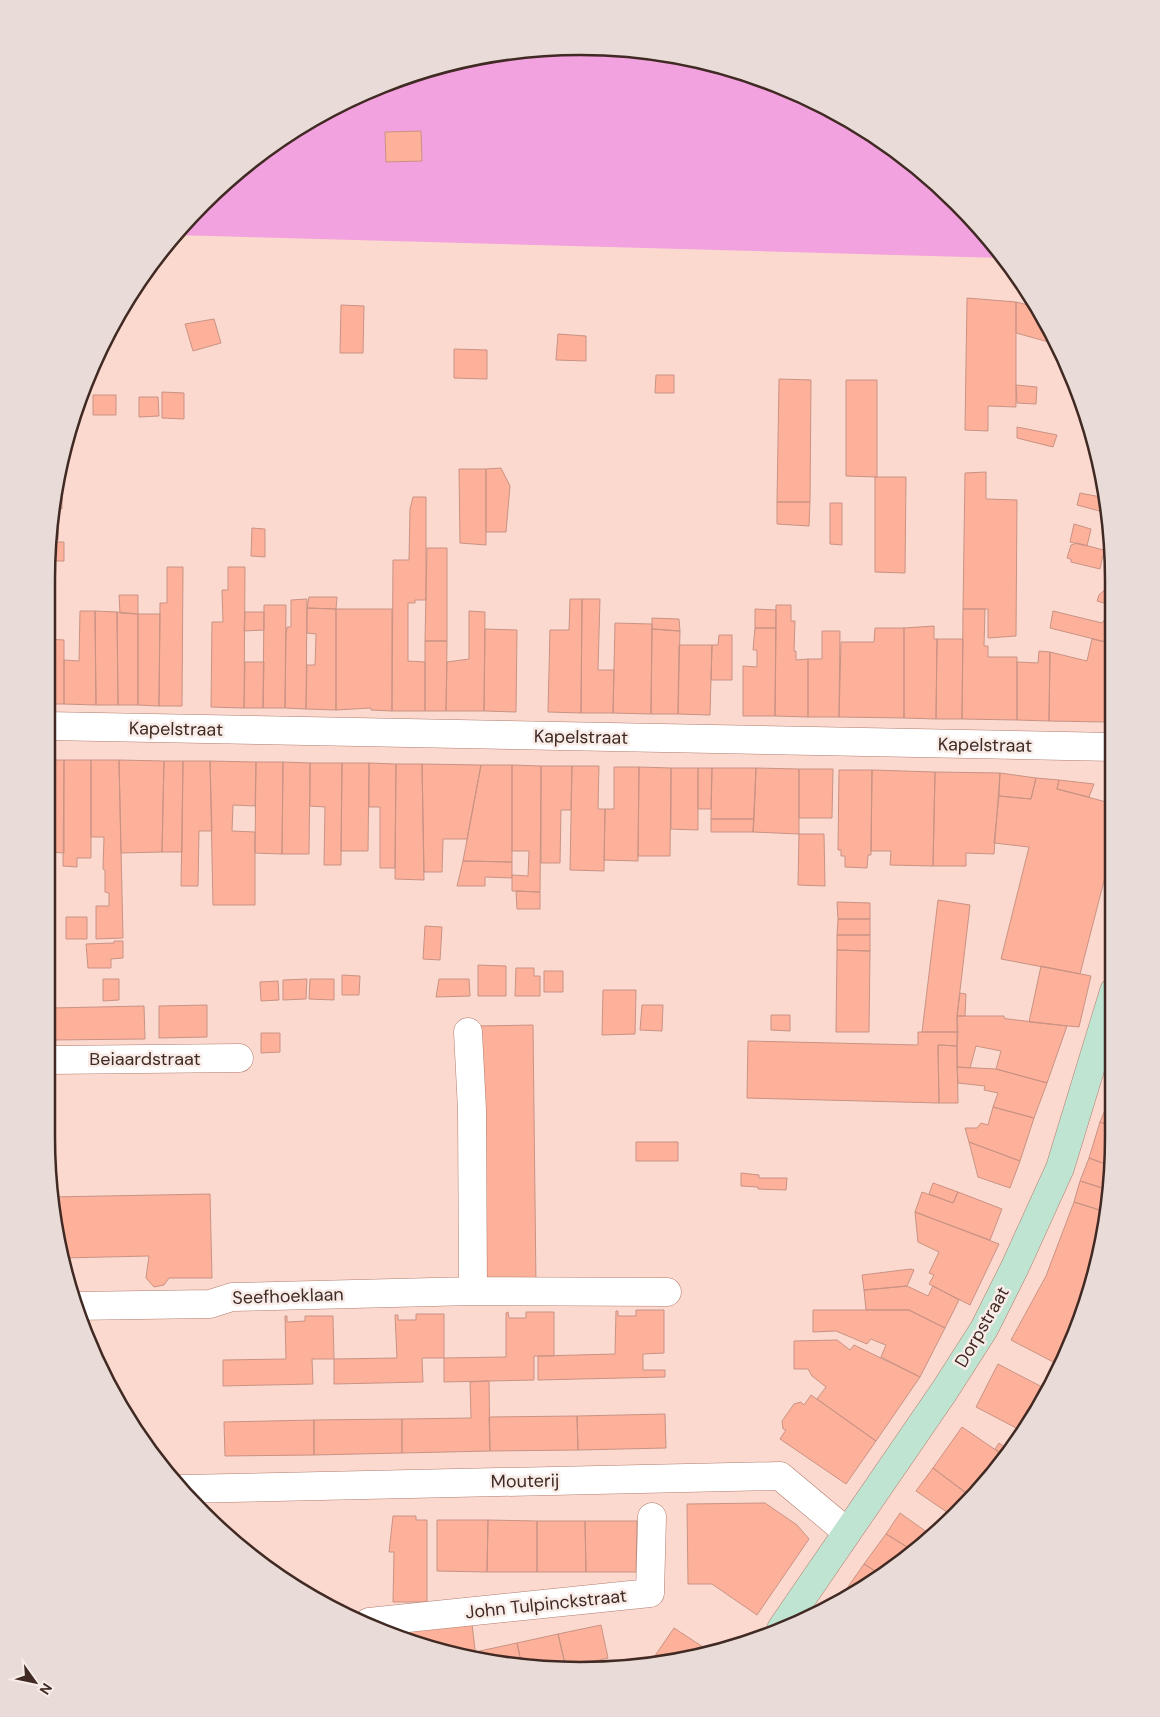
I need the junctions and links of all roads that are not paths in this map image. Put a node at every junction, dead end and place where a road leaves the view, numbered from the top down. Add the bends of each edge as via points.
1 (55, 726) edge
2 (1105, 747) edge
3 (1105, 1020) edge
4 (468, 1032) dead end
5 (239, 1058) dead end
6 (55, 1060) edge
7 (473, 1291) junction
8 (667, 1292) dead end
9 (83, 1306) edge
10 (191, 1489) edge
11 (652, 1516) dead end
12 (847, 1532) junction
13 (788, 1619) edge
14 (377, 1621) edge

1 - 2 street, Kapelstraat
3 - 12 street, Dorpstraat via 1060,1168 1015,1267 984,1328
4 - 7 street
5 - 6 street, Beiaardstraat
7 - 8 street, Seefhoeklaan
7 - 9 street, Seefhoeklaan via 232,1296 210,1304
10 - 12 street, Mouterij via 780,1476
11 - 14 street, John Tulpinckstraat via 650,1593
12 - 13 street, Dorpstraat

